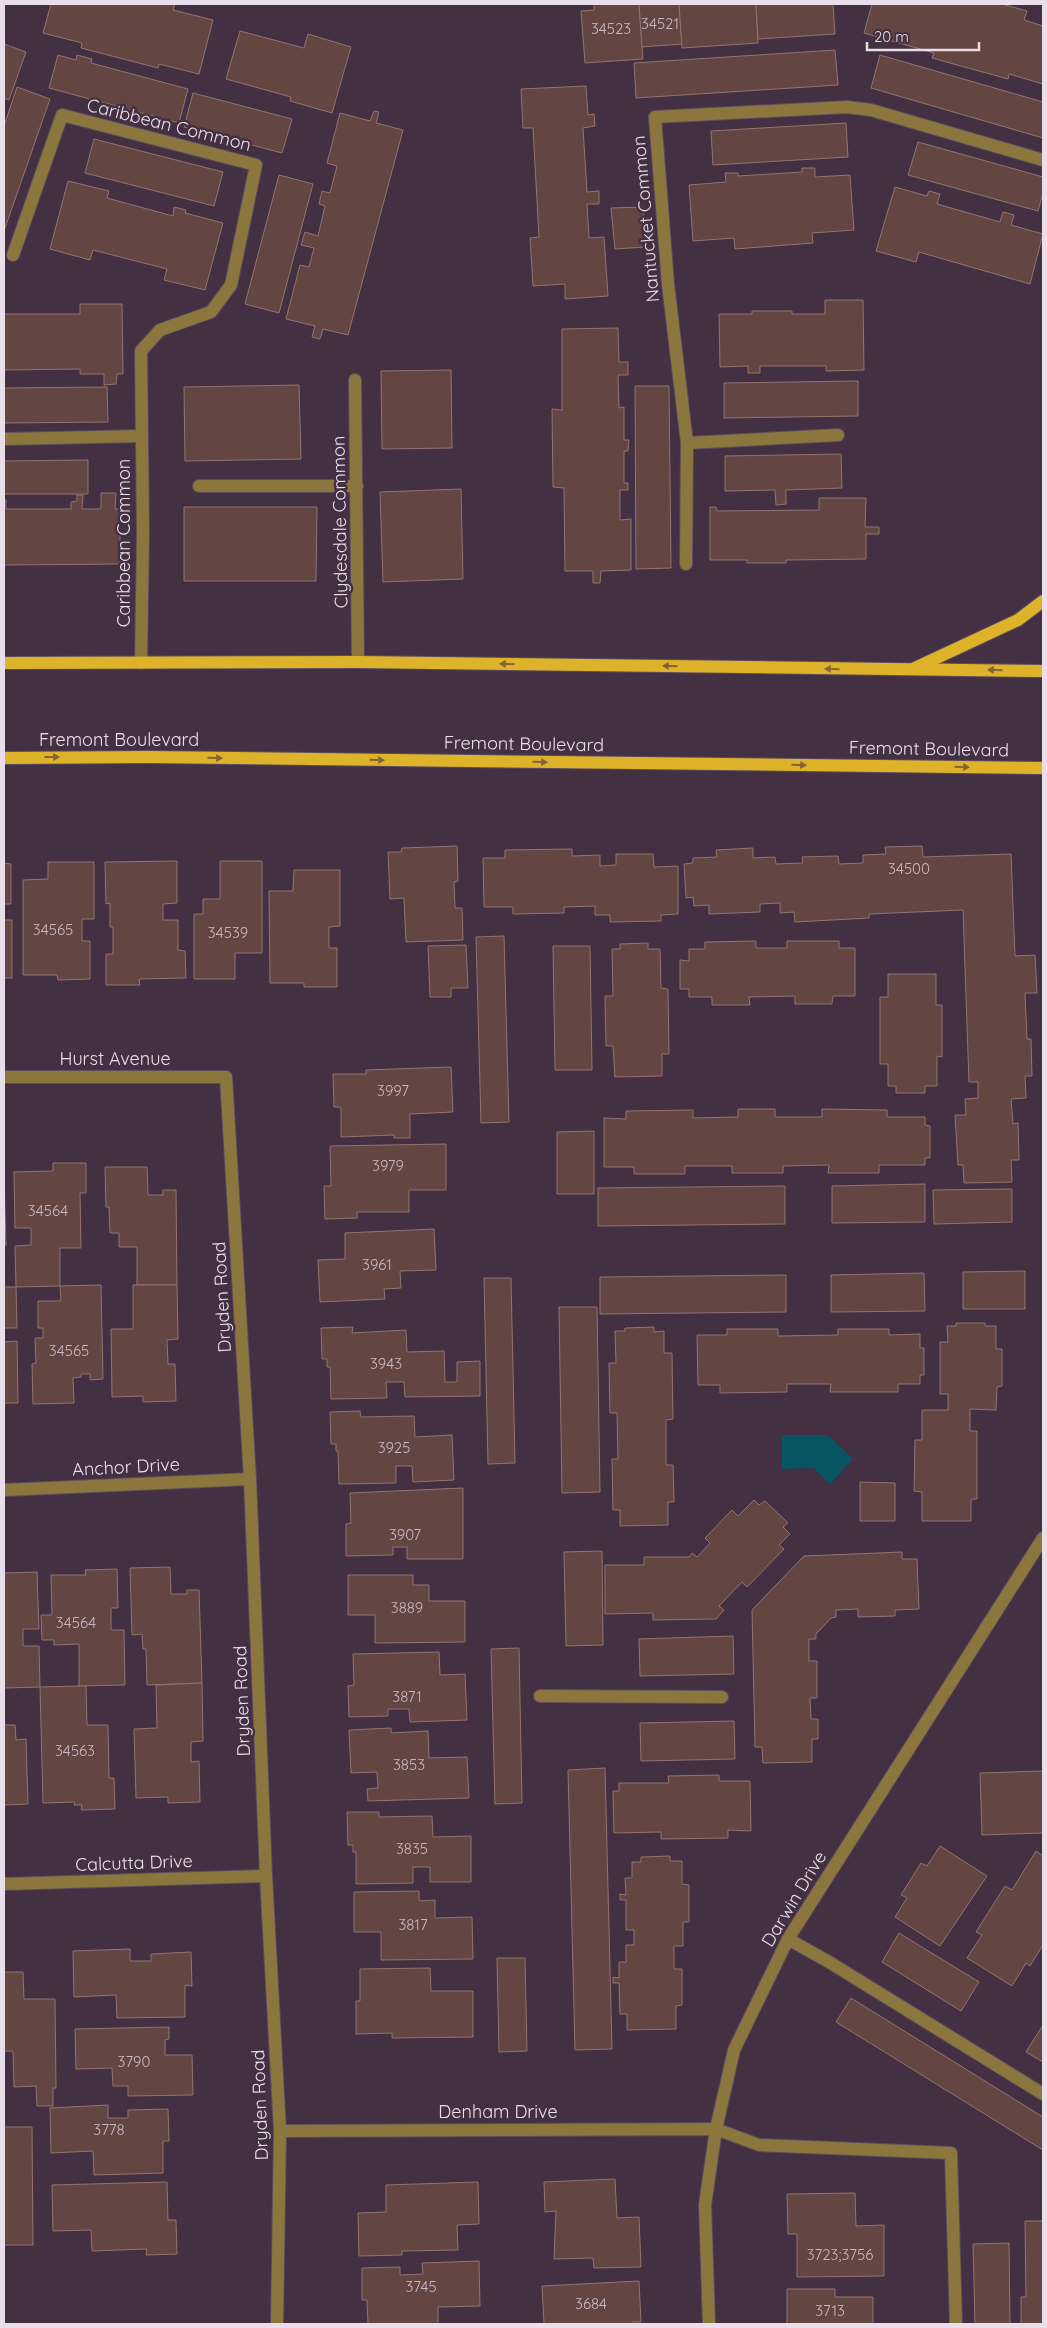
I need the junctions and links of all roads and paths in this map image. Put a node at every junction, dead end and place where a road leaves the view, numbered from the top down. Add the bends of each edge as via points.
1 (1043, 160) edge
2 (14, 255) dead end
3 (355, 380) dead end
4 (838, 435) dead end
5 (141, 436) junction
6 (4, 439) edge
7 (687, 443) junction
8 (199, 486) dead end
9 (357, 486) junction
10 (686, 564) dead end
11 (1043, 601) edge
12 (358, 662) junction
13 (141, 663) junction
14 (4, 664) edge
15 (913, 670) junction
16 (1043, 671) edge
17 (4, 758) edge
18 (1043, 768) edge
19 (226, 1076) joint
20 (4, 1077) edge
21 (250, 1479) junction
22 (4, 1490) edge
23 (1043, 1538) edge
24 (540, 1696) dead end
25 (722, 1697) dead end
26 (266, 1876) junction
27 (4, 1884) edge
28 (788, 1939) junction
29 (1043, 2094) edge
30 (716, 2129) junction
31 (280, 2131) junction
32 (277, 2324) edge
33 (709, 2324) edge
34 (956, 2324) edge

1 - 7 street, Nantucket Common via 871,110 847,107 654,116 668,284
2 - 5 street, Caribbean Common via 62,115 256,165 231,285 211,312 160,330 141,351
3 - 9 street, Clydesdale Common
4 - 7 street
5 - 6 street
5 - 13 street, Caribbean Common
7 - 10 street, Nantucket Common
8 - 9 street
9 - 12 street, Clydesdale Common
11 - 15 main road via 1018,620
12 - 13 main road
15 -> 12 main road
13 - 14 main road
16 -> 15 main road
17 -> 18 main road, Fremont Boulevard
19 - 20 street, Hurst Avenue
19 - 21 street, Dryden Road
21 - 22 street, Anchor Drive
21 - 26 street, Dryden Road
23 - 28 street, Darwin Drive
24 - 25 street
26 - 27 street, Calcutta Drive
26 - 31 street, Dryden Road
28 - 29 street
28 - 30 street, Darwin Drive via 734,2050
30 - 31 street, Denham Drive
30 - 33 street, Darwin Drive via 705,2205
30 - 34 street via 759,2145 951,2153
31 - 32 street, Dryden Road

